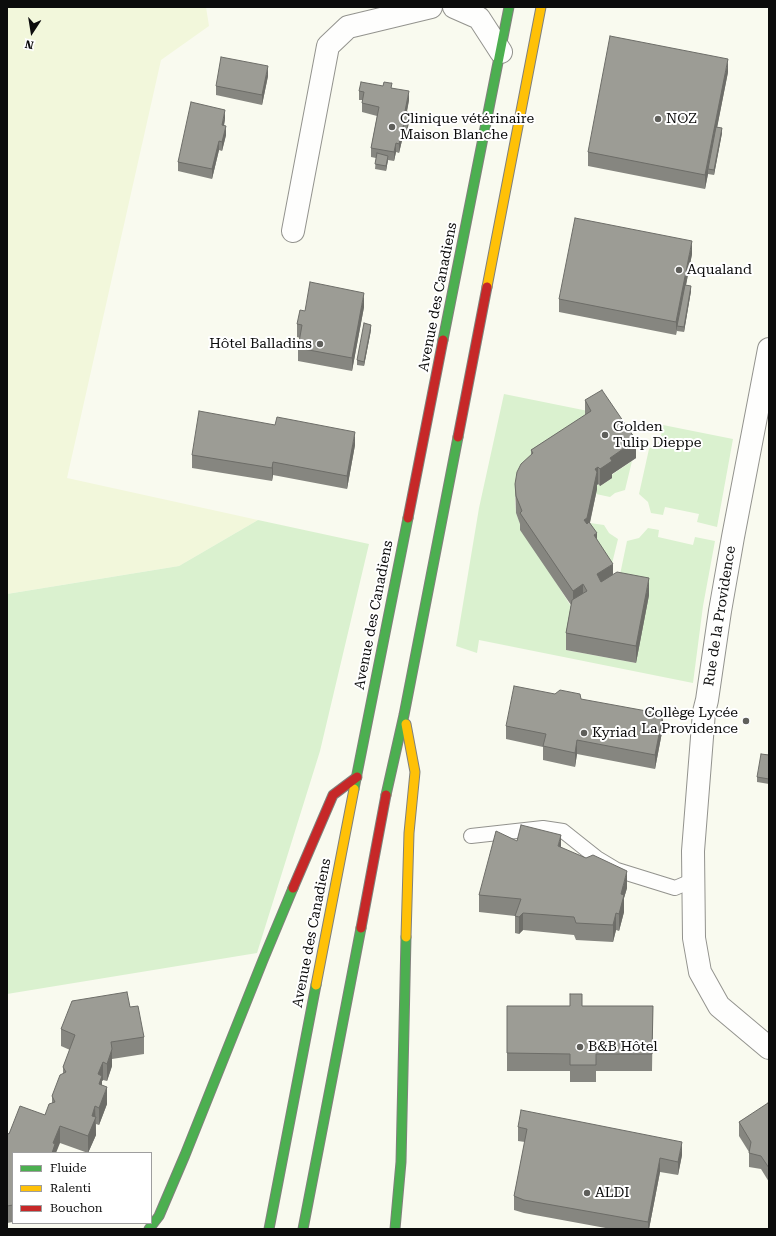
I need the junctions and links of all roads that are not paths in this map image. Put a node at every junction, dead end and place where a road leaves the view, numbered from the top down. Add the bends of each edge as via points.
1 (431, 7) edge
2 (454, 7) edge
3 (509, 7) edge
4 (541, 7) edge
5 (501, 52) junction
6 (293, 231) dead end
7 (769, 349) edge
8 (404, 714) junction
9 (357, 777) junction
10 (471, 836) dead end
11 (694, 880) junction
12 (769, 1048) edge
13 (270, 1227) edge
14 (149, 1229) edge
15 (303, 1229) edge
16 (395, 1229) edge

1 - 6 street via 348,27 328,46
2 - 5 street via 479,18
3 - 5 main road, Avenue des Canadiens
4 - 8 main road
5 - 9 main road, Avenue des Canadiens
7 - 11 street, Rue de la Providence via 720,611 704,712 693,851
8 - 15 main road
8 - 16 main road via 415,772 409,833 401,1162
9 - 13 main road, Avenue des Canadiens
9 - 14 main road via 333,795 263,960 185,1155 159,1216
10 - 11 lane via 543,828 563,831 617,870 675,888
11 - 12 street, Rue de la Providence via 694,938 700,972 719,1006

